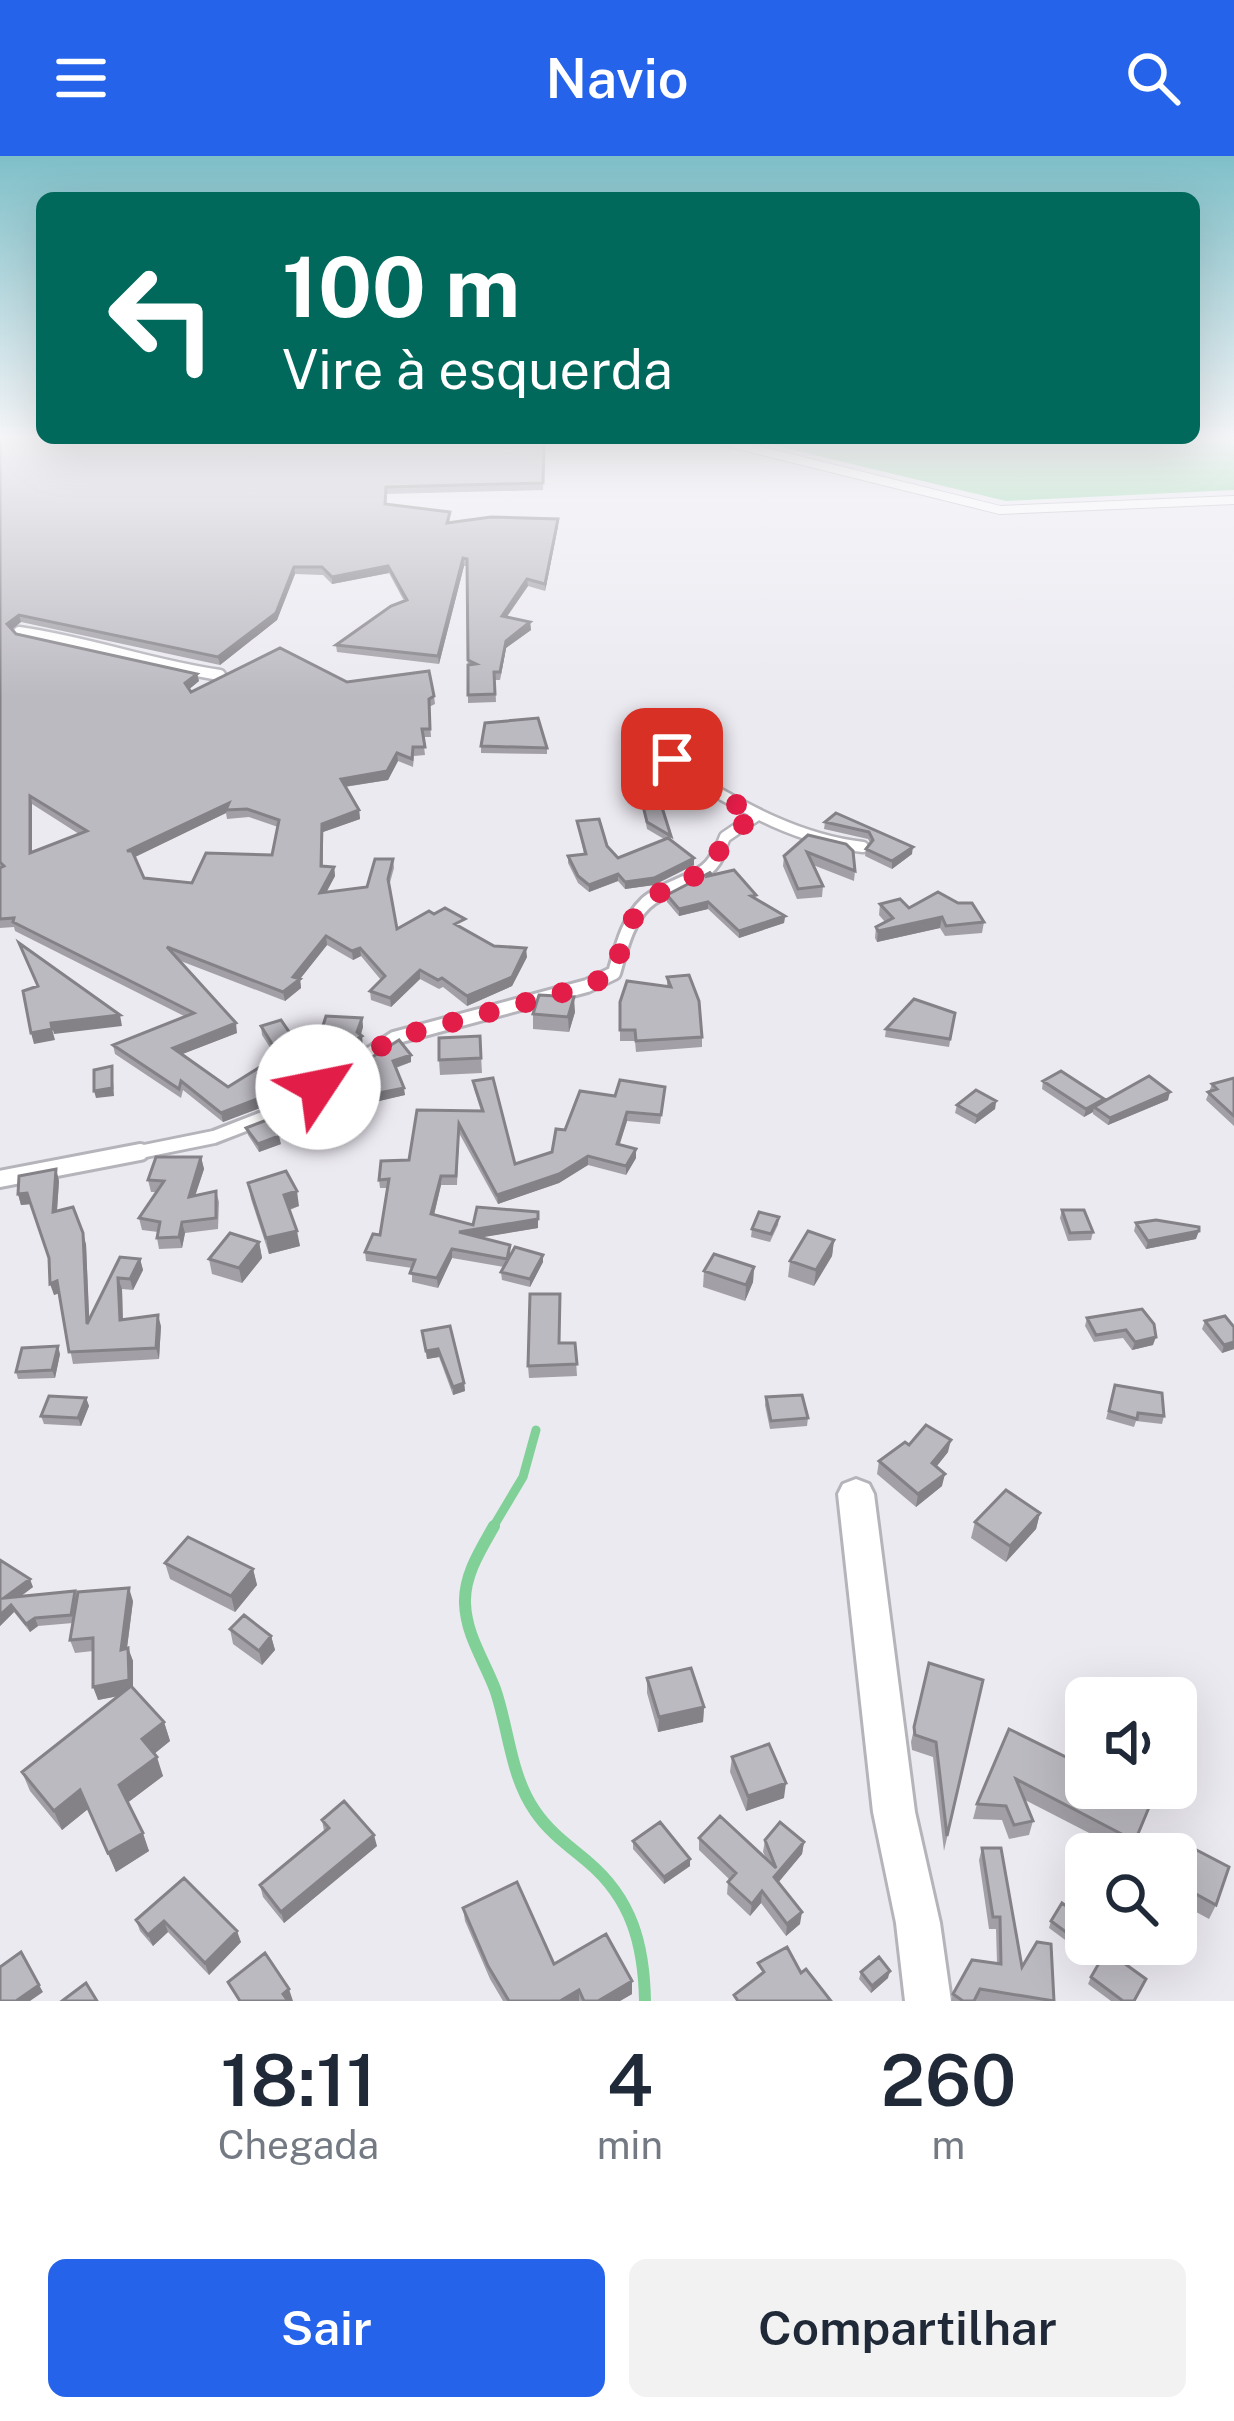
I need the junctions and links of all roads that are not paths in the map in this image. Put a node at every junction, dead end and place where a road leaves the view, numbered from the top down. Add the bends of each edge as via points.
1 (19, 632) edge
2 (220, 675) edge
3 (672, 759) dead end
4 (756, 816) junction
5 (863, 847) edge
6 (0, 1179) edge
7 (856, 1494) dead end
8 (928, 2001) edge

1 - 2 lane
3 - 4 lane
4 - 5 lane
4 - 6 lane via 725,837 712,868 653,895 629,919 614,973 587,986 394,1038 281,1112 214,1137
7 - 8 street via 894,1812

